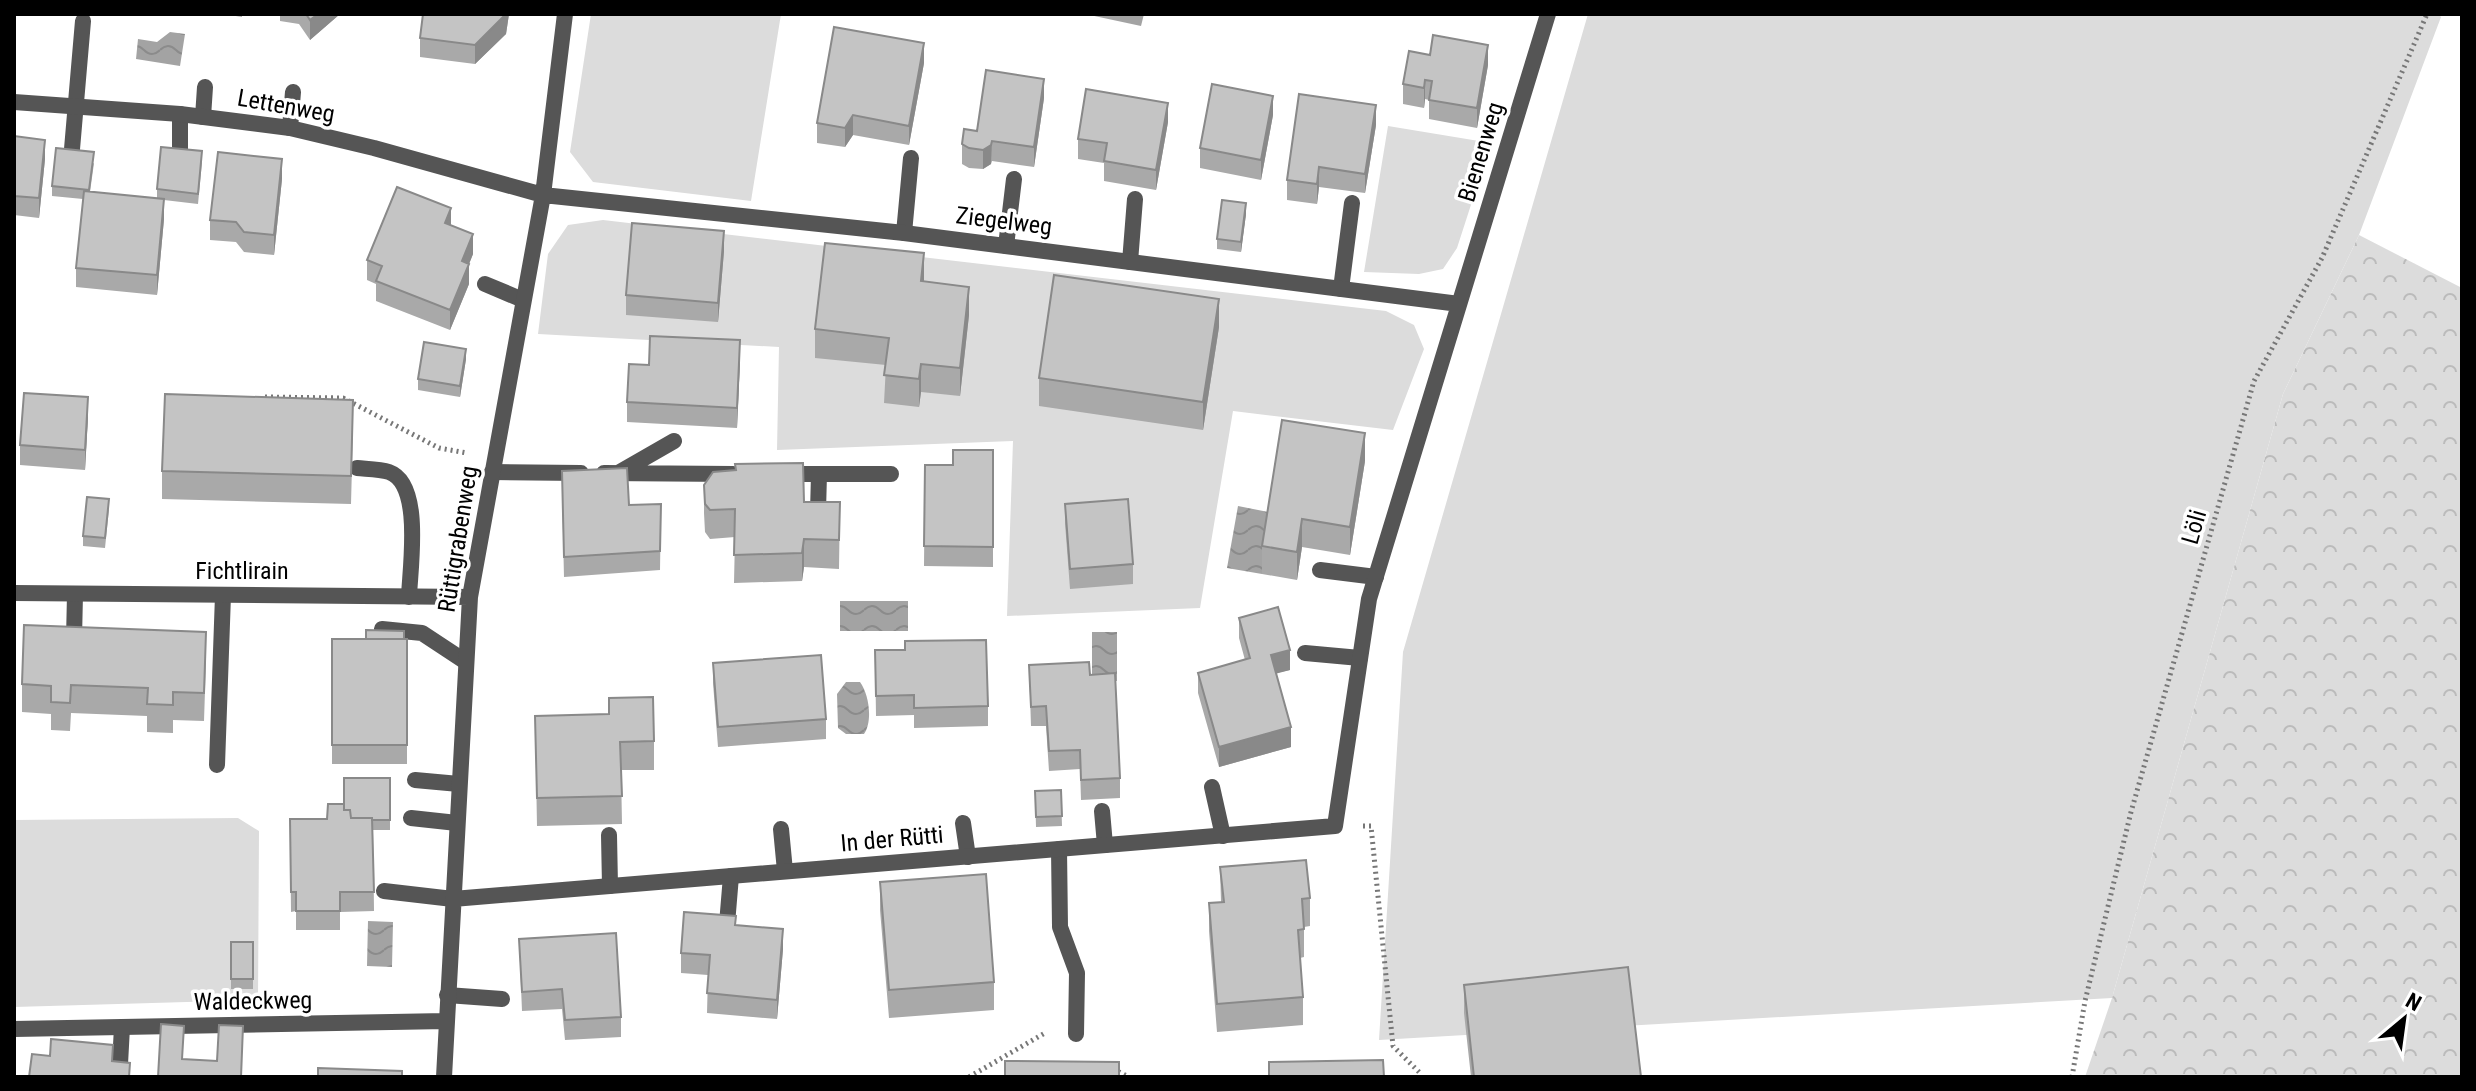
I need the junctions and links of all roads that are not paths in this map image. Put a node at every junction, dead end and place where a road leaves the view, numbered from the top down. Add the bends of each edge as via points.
1 (565, 14) edge
2 (1548, 14) edge
3 (83, 21) dead end
4 (205, 87) dead end
5 (293, 92) dead end
6 (14, 102) edge
7 (76, 107) junction
8 (180, 114) junction
9 (203, 117) junction
10 (290, 128) junction
11 (72, 149) edge
12 (180, 151) edge
13 (911, 158) dead end
14 (1014, 179) dead end
15 (543, 195) junction
16 (1135, 199) dead end
17 (1352, 203) dead end
18 (904, 233) junction
19 (1006, 246) junction
20 (1130, 262) junction
21 (485, 284) dead end
22 (1341, 289) junction
23 (523, 300) junction
24 (1459, 304) junction
25 (674, 441) dead end
26 (493, 465) junction
27 (357, 468) dead end
28 (618, 473) junction
29 (819, 474) junction
30 (891, 474) dead end
31 (818, 512) edge
32 (1320, 570) dead end
33 (1376, 577) junction
34 (14, 593) edge
35 (75, 594) junction
36 (223, 595) junction
37 (409, 597) junction
38 (470, 597) junction
39 (382, 629) edge
40 (74, 639) edge
41 (1305, 653) dead end
42 (1360, 658) junction
43 (466, 662) junction
44 (217, 765) dead end
45 (415, 780) dead end
46 (459, 784) junction
47 (1212, 787) dead end
48 (1102, 811) dead end
49 (411, 818) dead end
50 (457, 823) junction
51 (963, 823) dead end
52 (1335, 826) joint
53 (781, 829) dead end
54 (609, 835) dead end
55 (1223, 836) junction
56 (1105, 845) junction
57 (1059, 849) junction
58 (968, 857) junction
59 (785, 871) junction
60 (731, 876) junction
61 (610, 886) junction
62 (384, 891) dead end
63 (453, 899) junction
64 (727, 924) edge
65 (447, 995) junction
66 (502, 999) dead end
67 (446, 1021) junction
68 (122, 1027) junction
69 (14, 1029) edge
70 (1076, 1034) dead end
71 (120, 1064) edge
72 (444, 1077) edge

1 - 15 street, Rüttigrabenweg
2 - 24 street, Bienenweg
3 - 7 street
4 - 9 street
5 - 10 street
6 - 7 street, Lettenweg
7 - 8 street, Lettenweg
7 - 11 street
8 - 9 street, Lettenweg
8 - 12 street
9 - 10 street, Lettenweg
10 - 15 street, Lettenweg
13 - 18 street
14 - 19 street
15 - 18 street, Ziegelweg
15 - 23 street, Rüttigrabenweg
16 - 20 street
17 - 22 street
18 - 19 street, Ziegelweg
19 - 20 street, Ziegelweg
20 - 22 street, Ziegelweg
21 - 23 street
22 - 24 street, Ziegelweg
23 - 26 street, Rüttigrabenweg
24 - 33 street, Bienenweg
25 - 28 street
26 - 28 street
26 - 38 street, Rüttigrabenweg
27 - 37 street via 390,472 405,485 411,508
28 - 29 street
29 - 30 street
29 - 31 street
32 - 33 street
33 - 42 street, Bienenweg
34 - 35 street, Fichtlirain
35 - 36 street, Fichtlirain
35 - 40 street
36 - 37 street, Fichtlirain
36 - 44 street
37 - 38 street, Fichtlirain
38 - 43 street, Rüttigrabenweg
39 - 43 street via 422,633
41 - 42 street
42 - 52 street, Bienenweg
43 - 46 street, Rüttigrabenweg
45 - 46 street
46 - 50 street, Rüttigrabenweg
47 - 55 street
48 - 56 street
49 - 50 street
50 - 63 street, Rüttigrabenweg
51 - 58 street
52 - 55 street, In der Rütti
53 - 59 street
54 - 61 street
55 - 56 street, In der Rütti
56 - 57 street, In der Rütti
57 - 58 street, In der Rütti
57 - 70 street via 1060,927 1077,973
58 - 59 street, In der Rütti
59 - 60 street, In der Rütti
60 - 61 street, In der Rütti
60 - 64 street
61 - 63 street, In der Rütti
62 - 63 street, In der Rütti
63 - 65 street, Rüttigrabenweg
65 - 66 street
65 - 67 street, Rüttigrabenweg
67 - 68 street, Waldeckweg
67 - 72 street, Rüttigrabenweg
68 - 69 street, Waldeckweg
68 - 71 street

